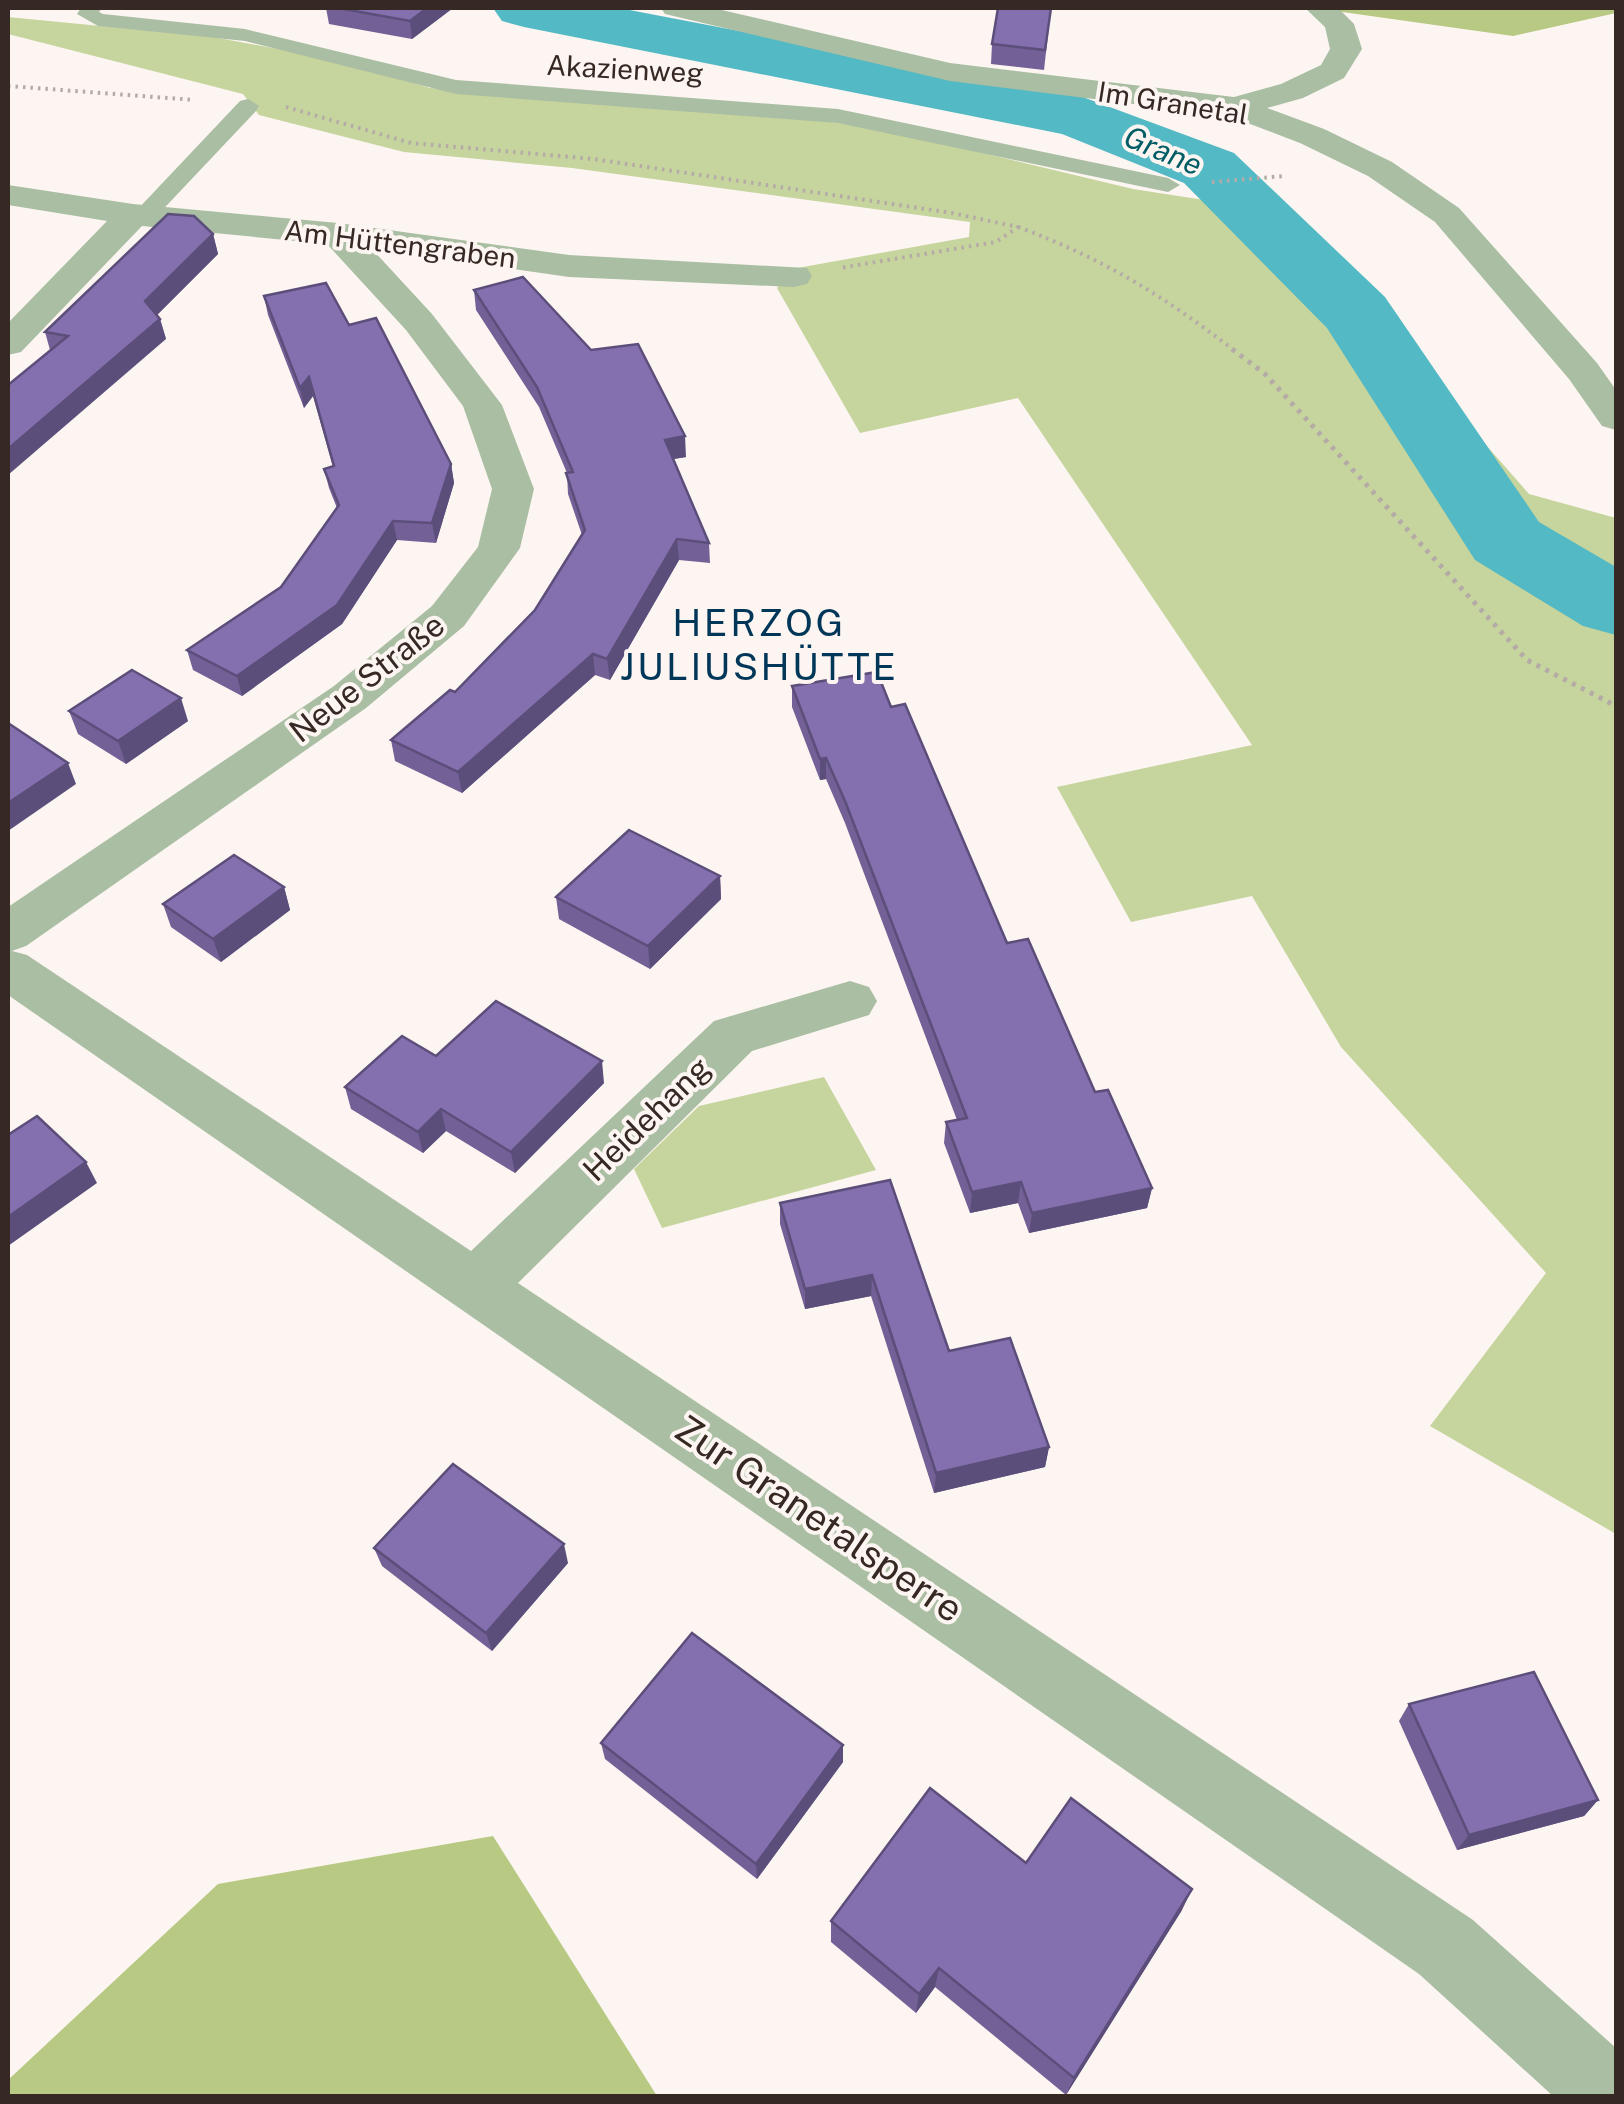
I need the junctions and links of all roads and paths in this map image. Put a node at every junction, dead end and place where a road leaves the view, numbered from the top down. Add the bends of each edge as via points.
1 (92, 8) edge
2 (676, 8) edge
3 (1320, 8) edge
4 (8, 86) edge
5 (248, 106) junction
6 (1235, 107) junction
7 (1168, 184) dead end
8 (8, 194) edge
9 (138, 215) junction
10 (1018, 228) junction
11 (338, 234) junction
12 (794, 276) joint
13 (8, 344) edge
14 (1616, 418) edge
15 (1616, 706) edge
16 (8, 933) edge
17 (8, 969) edge
18 (850, 1001) dead end
19 (474, 1287) junction
20 (1608, 2096) edge

1 - 7 lane, Akazienweg via 87,14 98,20 245,35 456,87 838,116
2 - 6 street, Im Granetal via 950,72
3 - 6 street via 1339,24 1346,49 1333,71
4 - 5 path
5 - 9 lane
5 - 10 path via 271,103 411,142 594,159
6 - 14 street, Im Granetal via 1380,168 1447,216
8 - 9 street, Am Hüttengraben
9 - 11 street, Am Hüttengraben
9 - 13 street
10 - 12 path via 996,242
10 - 15 path via 1087,253 1171,302 1265,374 1528,660
11 - 12 street, Am Hüttengraben via 569,266
11 - 16 street, Neue Straße via 482,405 512,489 500,548 448,616 350,696
17 - 19 street, Zur Granetalsperre
18 - 19 street, Heidehang via 733,1036
19 - 20 street, Zur Granetalsperre via 1446,1948

